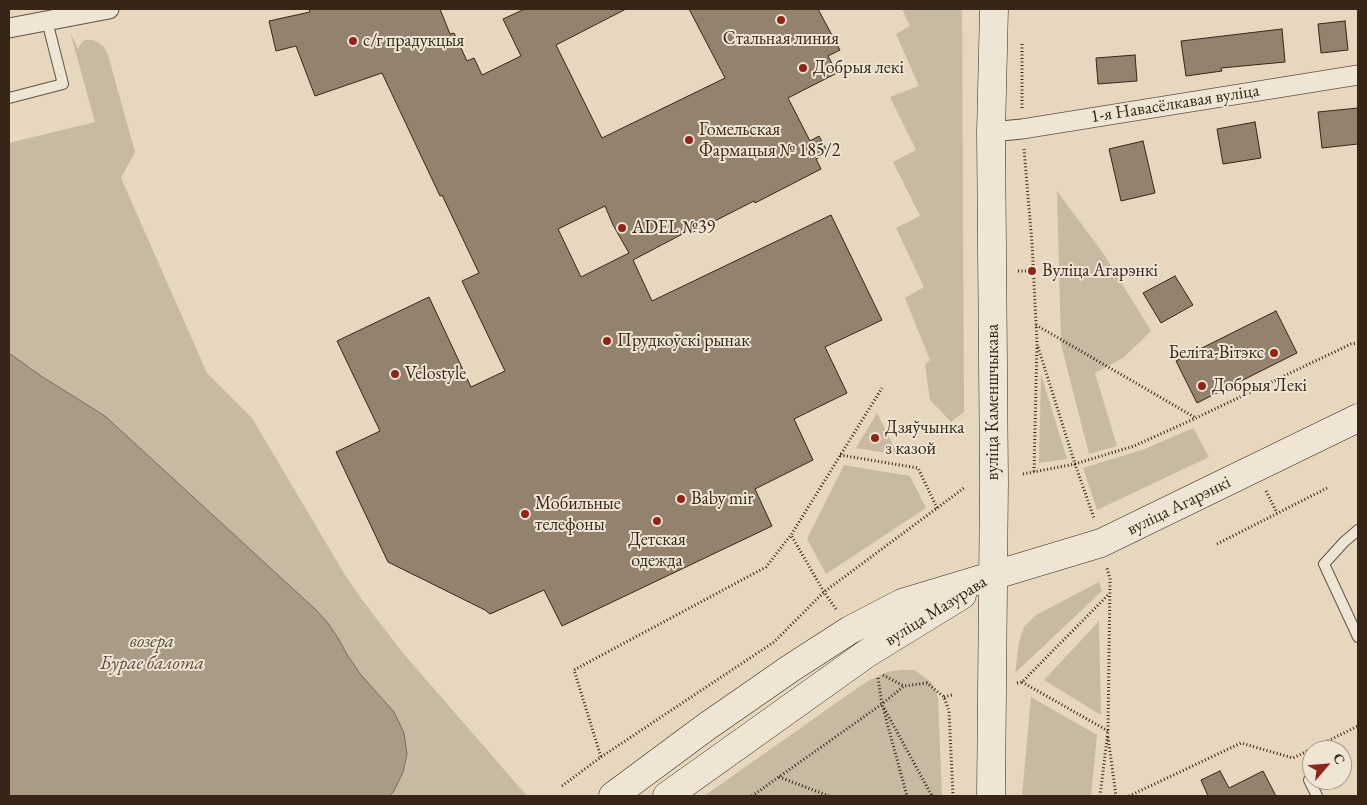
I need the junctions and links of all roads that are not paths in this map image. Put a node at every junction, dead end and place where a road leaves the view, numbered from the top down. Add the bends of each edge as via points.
1 (109, 9) edge
2 (994, 9) edge
3 (48, 21) junction
4 (9, 28) edge
5 (1358, 75) edge
6 (9, 98) edge
7 (991, 132) junction
8 (1358, 418) edge
9 (1358, 530) edge
10 (994, 576) junction
11 (1358, 637) edge
12 (613, 796) edge
13 (667, 796) edge
14 (991, 796) edge

1 - 3 street
2 - 7 main road, вуліца Каменшчыкава
3 - 4 street
3 - 6 lane via 63,84
5 - 7 street, 1-я Навасёлкавая вуліца
7 - 10 main road, вуліца Каменшчыкава
8 - 10 main road, вуліца Агарэнкі via 1101,543
9 - 11 lane via 1324,564
10 - 12 main road, вуліца Мазурава via 902,603 850,630 706,727
10 - 13 main road, вуліца Мазурава via 866,654
10 - 14 main road, вуліца Каменшчыкава

